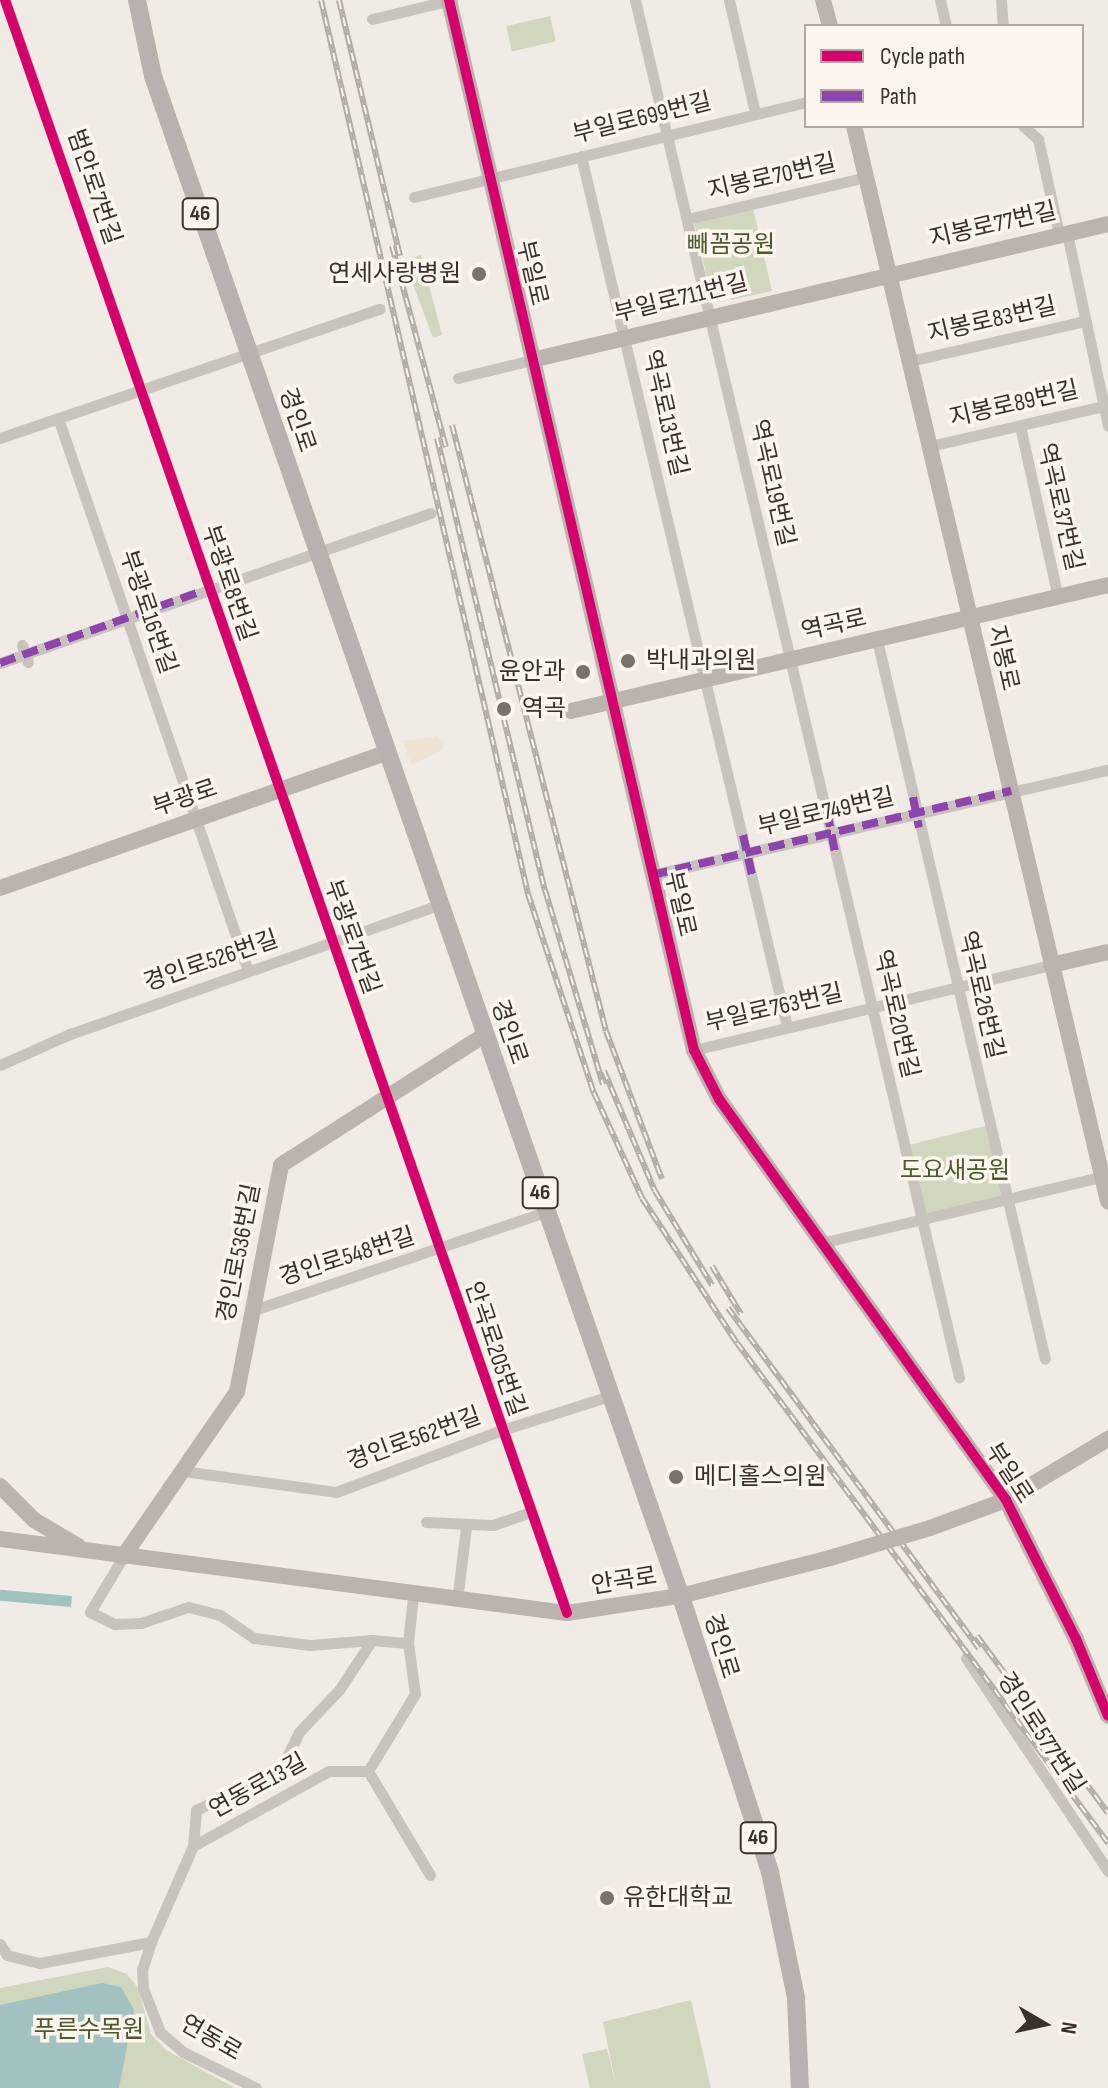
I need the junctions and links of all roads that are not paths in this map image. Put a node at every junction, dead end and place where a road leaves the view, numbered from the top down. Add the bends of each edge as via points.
1 (5, 0) edge
2 (450, 0) edge
3 (635, 0) edge
4 (729, 0) edge
5 (823, 0) edge
6 (940, 0) edge
7 (1001, 0) edge
8 (136, 4) edge
9 (372, 19) dead end
10 (829, 24) edge
11 (946, 24) edge
12 (1003, 24) edge
13 (804, 102) edge
14 (755, 113) junction
15 (854, 128) edge
16 (1025, 128) edge
17 (667, 133) junction
18 (581, 156) junction
19 (489, 177) junction
20 (866, 177) junction
21 (414, 197) dead end
22 (687, 219) junction
23 (1108, 224) edge
24 (1063, 234) junction
25 (889, 274) junction
26 (380, 309) dead end
27 (710, 316) junction
28 (1085, 321) junction
29 (624, 336) junction
30 (248, 352) junction
31 (532, 360) junction
32 (910, 361) junction
33 (458, 378) dead end
34 (143, 389) junction
35 (1106, 405) edge
36 (58, 418) junction
37 (1020, 426) junction
38 (1108, 426) edge
39 (0, 438) edge
40 (930, 446) junction
41 (431, 513) dead end
42 (318, 552) junction
43 (1108, 585) edge
44 (210, 589) junction
45 (1058, 597) junction
46 (127, 618) junction
47 (969, 618) junction
48 (877, 640) junction
49 (791, 660) junction
50 (0, 663) edge
51 (705, 680) junction
52 (615, 701) junction
53 (571, 711) dead end
54 (386, 753) junction
55 (1108, 770) edge
56 (278, 790) junction
57 (1011, 791) junction
58 (916, 814) junction
59 (197, 819) junction
60 (831, 833) junction
61 (747, 853) junction
62 (652, 875) junction
63 (0, 888) edge
64 (438, 905) junction
65 (334, 943) junction
66 (1108, 952) edge
67 (1051, 965) junction
68 (248, 971) junction
69 (957, 987) junction
70 (873, 1007) junction
71 (787, 1027) junction
72 (484, 1035) junction
73 (694, 1050) junction
74 (0, 1065) edge
75 (388, 1098) junction
76 (1105, 1175) edge
77 (1007, 1199) junction
78 (1108, 1201) edge
79 (546, 1212) junction
80 (919, 1219) junction
81 (821, 1243) junction
82 (439, 1250) junction
83 (251, 1311) junction
84 (1045, 1359) dead end
85 (959, 1377) dead end
86 (610, 1396) junction
87 (502, 1430) junction
88 (1108, 1439) edge
89 (183, 1471) junction
90 (0, 1486) edge
91 (1006, 1500) junction
92 (531, 1512) junction
93 (426, 1522) dead end
94 (466, 1527) junction
95 (0, 1539) edge
96 (86, 1551) junction
97 (123, 1557) junction
98 (413, 1596) junction
99 (680, 1596) junction
100 (457, 1601) junction
101 (567, 1613) junction
102 (372, 1640) junction
103 (408, 1643) junction
104 (966, 1658) dead end
105 (1108, 1716) edge
106 (368, 1771) junction
107 (193, 1846) junction
108 (1108, 1871) edge
109 (430, 1875) dead end
110 (151, 1942) junction
111 (0, 1944) edge
112 (142, 1970) joint
113 (256, 2088) edge
114 (800, 2088) edge

1 - 34 street, 범안로7번길
2 - 9 street
2 - 19 street, 부일로
3 - 17 street, 역곡로19번길
4 - 14 street
5 - 10 street
6 - 11 street
7 - 12 street
8 - 30 main road, 경인로 / 46 via 153,76
13 - 14 street, 부일로699번길
14 - 17 street, 부일로699번길
15 - 20 street, 지봉로
16 - 24 street via 1038,139
17 - 18 street, 부일로699번길
17 - 22 street, 역곡로19번길
18 - 19 street, 부일로699번길
18 - 29 street, 역곡로13번길
19 - 21 street, 부일로699번길
19 - 31 street, 부일로
20 - 22 street, 지봉로70번길
20 - 25 street, 지봉로
22 - 27 street, 역곡로19번길
23 - 24 street, 지봉로77번길
24 - 25 street, 지봉로77번길
24 - 28 street
25 - 27 street, 부일로711번길
25 - 32 street, 지봉로
26 - 30 street
27 - 29 street, 부일로711번길
27 - 49 street, 역곡로19번길
28 - 32 street, 지봉로83번길
28 - 35 street
29 - 31 street, 부일로711번길
29 - 51 street, 역곡로13번길
30 - 34 street
30 - 42 main road, 경인로 / 46
31 - 33 street
31 - 52 street, 부일로
32 - 40 street, 지봉로
34 - 36 street
34 - 44 street, 부광로8번길
35 - 37 street, 지봉로89번길
35 - 38 street
36 - 39 street
36 - 46 street, 부광로16번길
37 - 40 street, 지봉로89번길
37 - 45 street, 역곡로37번길
40 - 47 street, 지봉로
41 - 42 street
42 - 44 street
42 - 54 main road, 경인로 / 46
43 - 45 street, 역곡로
44 - 46 street
44 - 56 street, 부광로8번길
45 - 47 street, 역곡로
46 - 50 street
46 - 59 street, 부광로16번길
47 - 48 street, 역곡로
47 - 57 street, 지봉로
48 - 49 street, 역곡로
48 - 58 street, 역곡로26번길
49 - 51 street, 역곡로
49 - 60 street, 역곡로20번길
51 - 52 street, 역곡로
51 - 61 street, 역곡로13번길
52 - 53 street, 역곡로
52 - 62 street, 부일로
54 - 56 street, 부광로
54 - 64 main road, 경인로 / 46
55 - 57 street, 부일로749번길
56 - 59 street, 부광로
56 - 65 street, 부광로7번길
57 - 58 street, 부일로749번길
57 - 67 street, 지봉로
58 - 60 street, 부일로749번길
58 - 69 street, 역곡로26번길
59 - 63 street, 부광로
59 - 68 street, 부광로16번길
60 - 61 street, 부일로749번길
60 - 70 street, 역곡로20번길
61 - 62 street, 부일로749번길
61 - 71 street, 역곡로13번길
62 - 73 street, 부일로
64 - 65 street, 경인로526번길
64 - 72 main road, 경인로 / 46
65 - 68 street, 경인로526번길
65 - 75 street, 부광로7번길
66 - 67 street
67 - 69 street, 부일로763번길
67 - 76 street, 지봉로
68 - 74 street, 경인로526번길 via 70,1034
69 - 70 street, 부일로763번길
69 - 77 street, 역곡로26번길
70 - 71 street, 부일로763번길
70 - 80 street, 역곡로20번길
71 - 73 street, 부일로763번길
72 - 75 street, 경인로536번길
72 - 79 main road, 경인로 / 46
73 - 81 street, 부일로 via 719,1099
75 - 82 street, 안곡로205번길
75 - 83 street, 경인로536번길 via 281,1165
76 - 77 street
76 - 78 street, 지봉로
77 - 80 street
77 - 84 street, 역곡로26번길
79 - 82 street, 경인로548번길
79 - 86 main road, 경인로 / 46
80 - 81 street
80 - 85 street, 역곡로20번길
81 - 91 street, 부일로
82 - 83 street, 경인로548번길
82 - 87 street, 안곡로205번길
83 - 89 street, 경인로536번길 via 237,1392
86 - 87 street, 경인로562번길
86 - 99 main road, 경인로 / 46
87 - 89 street, 경인로562번길 via 336,1492
87 - 92 street, 안곡로205번길
88 - 91 street, 안곡로
89 - 97 street, 경인로536번길
90 - 96 street, 안곡로 via 34,1520
91 - 99 street, 안곡로, bridge via 830,1558
91 - 105 street, 부일로
92 - 94 street via 493,1525
92 - 101 street, 안곡로205번길
93 - 94 street
94 - 100 street
95 - 96 street
96 - 97 street, 안곡로
97 - 98 street, 안곡로
97 - 102 street via 90,1612 115,1624 141,1623 188,1607 220,1615 254,1638 310,1645
98 - 100 street, 안곡로
98 - 103 street
99 - 101 street, 안곡로
99 - 114 main road, 경인로 / 46 via 770,1872 794,1984
100 - 101 street, 안곡로
102 - 103 street
102 - 107 street, 연동로13길 via 339,1690 304,1724 280,1771 196,1810
103 - 106 street via 415,1694
104 - 108 street, 경인로577번길
106 - 107 street, 연동로13길 via 329,1771
106 - 109 street
107 - 110 street, 연동로13길
110 - 111 street via 40,1963 7,1955
110 - 112 street, 연동로13길
112 - 113 street, 연동로 via 151,2012 168,2043

